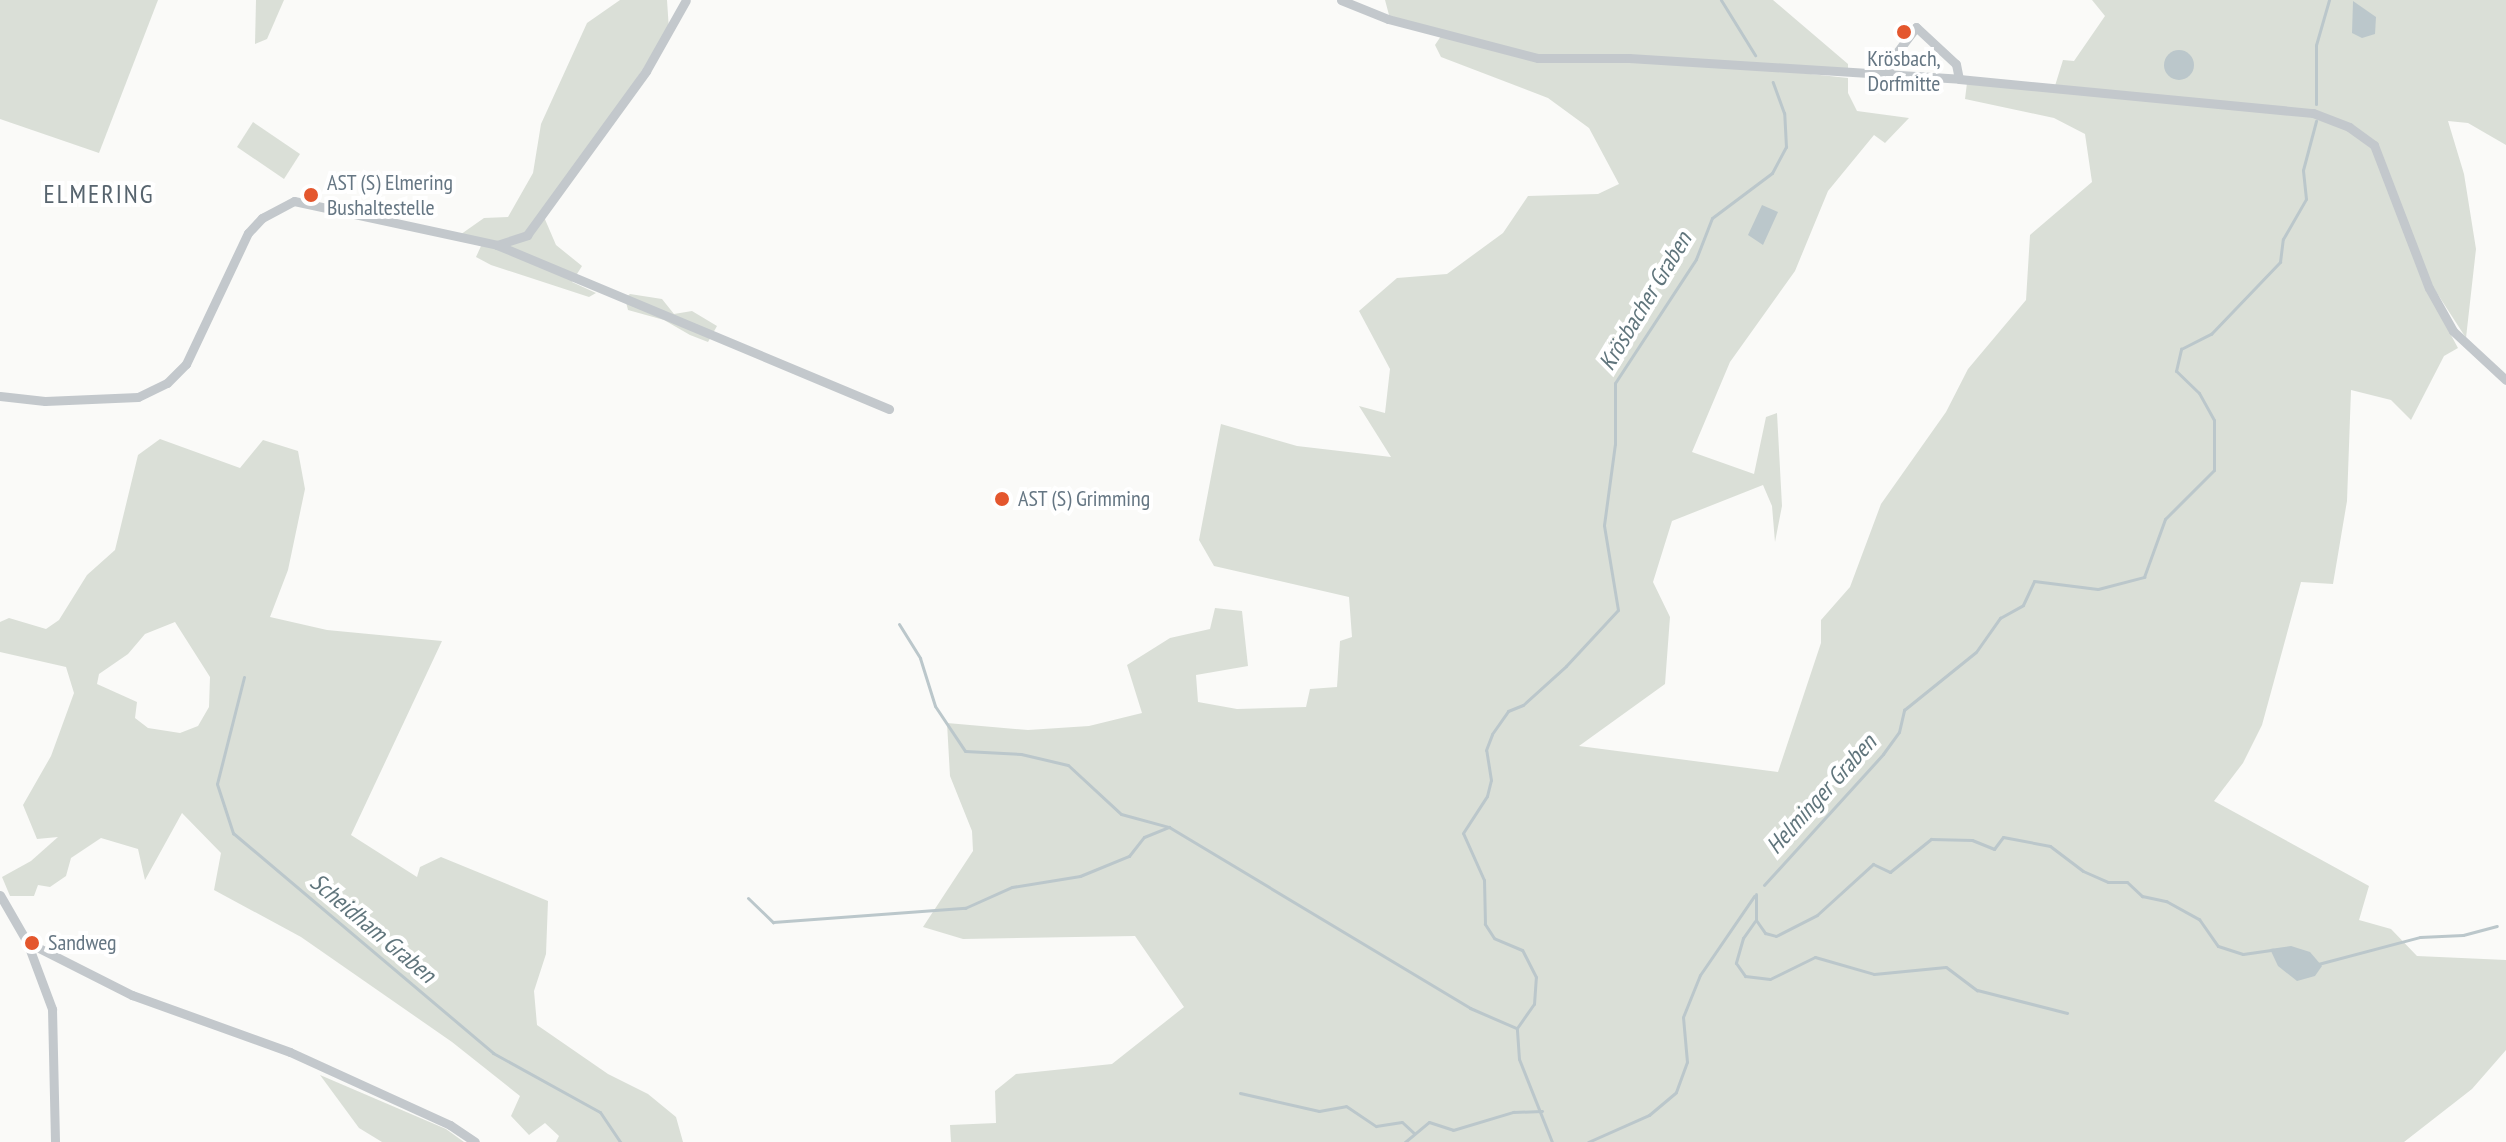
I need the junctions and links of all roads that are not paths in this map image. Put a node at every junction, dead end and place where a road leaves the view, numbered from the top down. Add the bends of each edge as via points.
1 (686, 0) edge
2 (1341, 0) edge
3 (1887, 77) junction
4 (1959, 79) junction
5 (497, 245) junction
6 (2506, 380) edge
7 (0, 396) edge
8 (889, 409) dead end
9 (0, 895) edge
10 (27, 942) junction
11 (55, 1142) edge
12 (475, 1142) edge

1 - 5 street via 646,71 527,235
2 - 3 street via 1388,19 1538,58 1629,58
3 - 4 street
3 - 4 street via 1892,59 1916,27 1956,64
4 - 6 street via 2313,113 2349,127 2378,153 2429,288 2453,331
5 - 7 street via 294,201 262,218 248,233 186,364 167,383 138,397 45,401
5 - 8 street
9 - 10 street
10 - 11 street via 52,1009
10 - 12 street via 132,995 290,1052 450,1125

